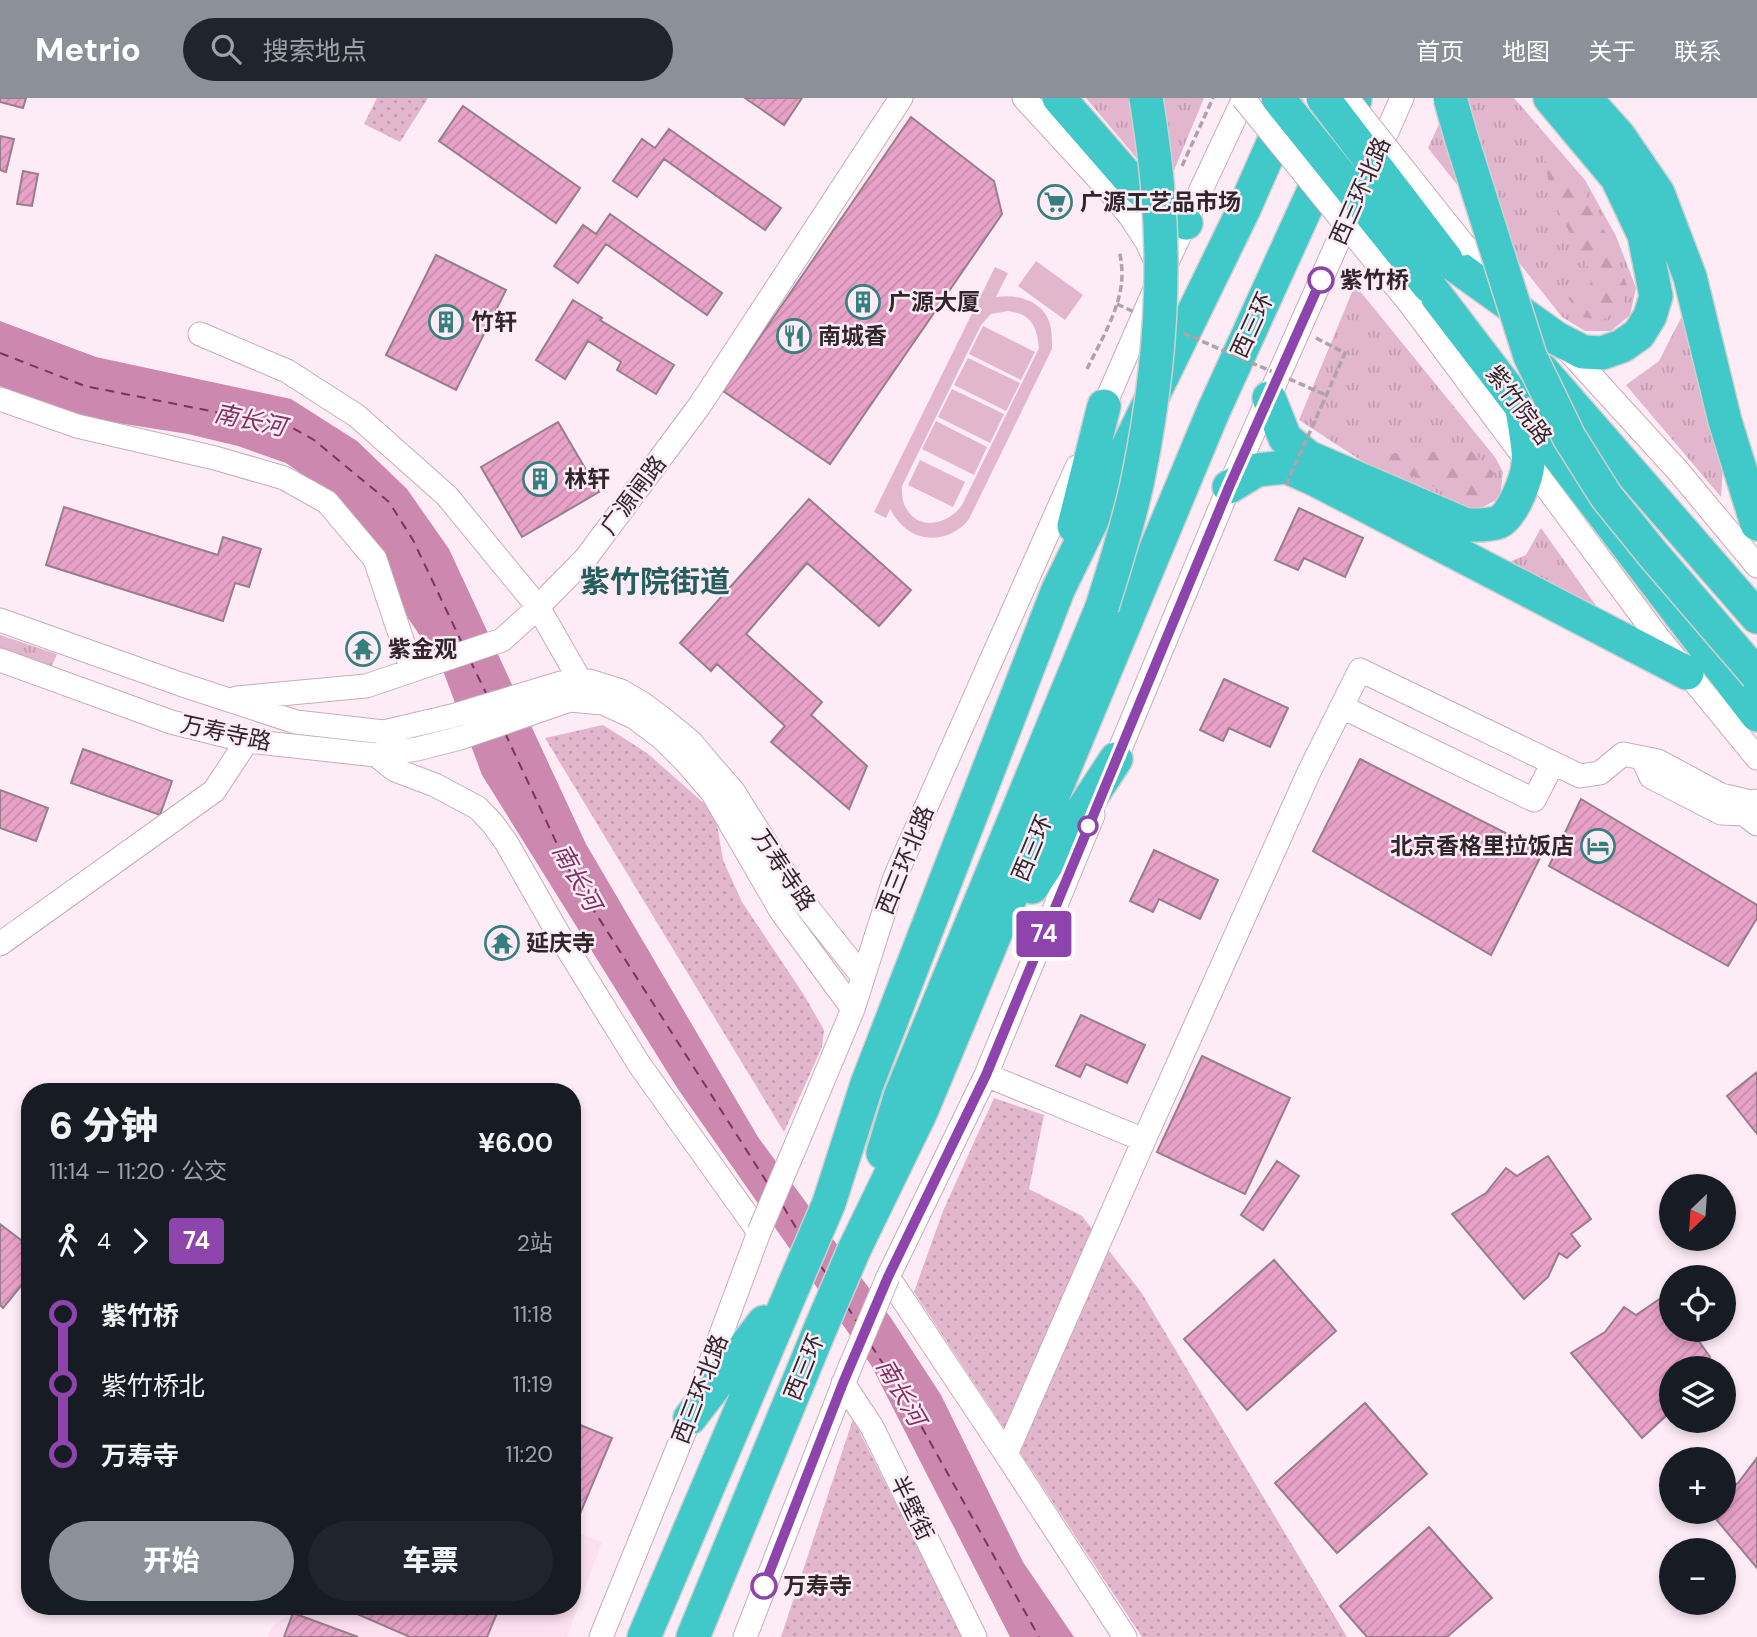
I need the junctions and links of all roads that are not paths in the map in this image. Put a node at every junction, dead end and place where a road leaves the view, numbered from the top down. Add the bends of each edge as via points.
1 (901, 98) edge
2 (1024, 98) edge
3 (1059, 98) edge
4 (1130, 98) edge
5 (1146, 98) edge
6 (1244, 98) edge
7 (1278, 98) edge
8 (1293, 98) edge
9 (1322, 98) edge
10 (1347, 98) edge
11 (1356, 98) edge
12 (1402, 98) edge
13 (1450, 98) edge
14 (1466, 98) edge
15 (1550, 98) edge
16 (1585, 98) edge
17 (1186, 223) junction
18 (1162, 274) junction
19 (1437, 274) junction
20 (200, 334) dead end
21 (1556, 338) junction
22 (1269, 398) junction
23 (0, 399) edge
24 (1104, 406) junction
25 (1522, 409) junction
26 (1529, 463) junction
27 (1229, 487) junction
28 (1757, 524) edge
29 (1757, 566) edge
30 (1083, 600) junction
31 (538, 607) junction
32 (1757, 617) edge
33 (0, 620) edge
34 (1757, 651) edge
35 (0, 660) edge
36 (413, 670) junction
37 (1687, 673) junction
38 (1757, 675) edge
39 (581, 682) junction
40 (227, 699) junction
41 (532, 702) junction
42 (1342, 707) junction
43 (1757, 715) edge
44 (247, 741) junction
45 (376, 755) junction
46 (1757, 758) edge
47 (1116, 759) junction
48 (1553, 763) junction
49 (1753, 811) edge
50 (0, 944) edge
51 (988, 954) junction
52 (863, 977) junction
53 (853, 1009) junction
54 (986, 1075) junction
55 (1144, 1140) junction
56 (759, 1232) junction
57 (854, 1250) junction
58 (888, 1277) junction
59 (794, 1284) junction
60 (847, 1375) junction
61 (690, 1418) junction
62 (1006, 1454) junction
63 (601, 1637) edge
64 (644, 1637) edge
65 (693, 1637) edge
66 (745, 1637) edge
67 (975, 1637) edge
68 (1125, 1637) edge

1 - 31 street, 广源闸路 via 700,405 586,558
2 - 18 street via 1130,216
3 - 17 highway via 1133,183
4 - 30 highway via 1145,259 1143,326 1122,485
5 - 30 highway, bridge via 1160,232 1155,365 1138,480 1122,544
6 - 17 street, 西三环北路
6 - 19 street, bridge
7 - 19 highway, 紫竹院路, bridge
8 - 30 highway
9 - 19 highway, 紫竹院路, bridge
10 - 19 street, 紫竹院路, bridge
11 - 51 highway, 西三环 via 1213,412
12 - 22 street, 西三环北路
13 - 38 highway, bridge via 1530,356 1569,437 1606,496
14 - 34 highway via 1535,317 1582,431 1661,541
15 - 21 highway via 1617,178 1644,235 1656,296 1639,334 1622,346 1602,353 1583,352
16 - 28 highway via 1619,136 1658,193 1690,276 1725,421
17 - 18 street, 西三环北路
18 - 24 street, 西三环北路
19 - 21 highway
19 - 25 highway, 紫竹院路
19 - 26 street, 紫竹院路
19 - 32 highway, 紫竹院路
20 - 31 street via 287,371 357,416 447,496
21 - 29 street via 1679,472
22 - 26 highway via 1285,439 1308,457 1466,525 1502,521 1513,507
22 - 27 street, 西三环北路
23 - 36 street via 77,426 284,478 327,502 375,559
24 - 30 highway
24 - 52 street, 西三环北路 via 895,877
25 - 26 highway
25 - 43 highway, 紫竹院路
26 - 37 street, 紫竹院路
27 - 37 highway via 1257,470 1287,467
27 - 47 street, 西三环北路
30 - 57 highway via 900,1097
30 - 59 highway, 西三环, bridge via 883,1090
31 - 36 street, 广源闸路 via 502,640
31 - 39 street
33 - 40 street, 万寿寺路
35 - 44 street, 万寿寺路 via 171,722
36 - 40 street, 广源闸路 via 366,686
37 - 46 street, 紫竹院路
39 - 41 street, 万寿寺路 via 561,683
39 - 52 street, 万寿寺路 via 621,691 691,742 733,791 801,899
40 - 41 street, 万寿寺路 via 296,722 384,732
41 - 45 street, 万寿寺路 via 460,738
41 - 53 street, 万寿寺路 via 603,703 634,717 662,738 712,792 781,911
42 - 48 street via 1534,800
42 - 48 street via 1360,670
42 - 55 street
44 - 45 street, 万寿寺路
44 - 50 street via 214,792
45 - 56 street via 395,769 478,808 493,824 639,1063
47 - 51 highway
47 - 54 street, 西三环北路
48 - 49 street via 1580,776 1601,773 1623,754 1658,761 1645,764 1651,777 1721,813
51 - 57 highway, 西三环 via 921,1112
52 - 53 street, 西三环北路
53 - 56 street, 西三环北路, bridge
54 - 55 street
54 - 58 street, 西三环北路
55 - 62 street
56 - 61 street, 西三环北路
57 - 65 highway, 西三环, bridge
58 - 60 street, 西三环北路, bridge
58 - 62 street
59 - 61 highway
59 - 64 highway, 西三环
60 - 66 street, 西三环北路
60 - 67 street, 半壁街
61 - 63 street, 西三环北路
62 - 68 street

